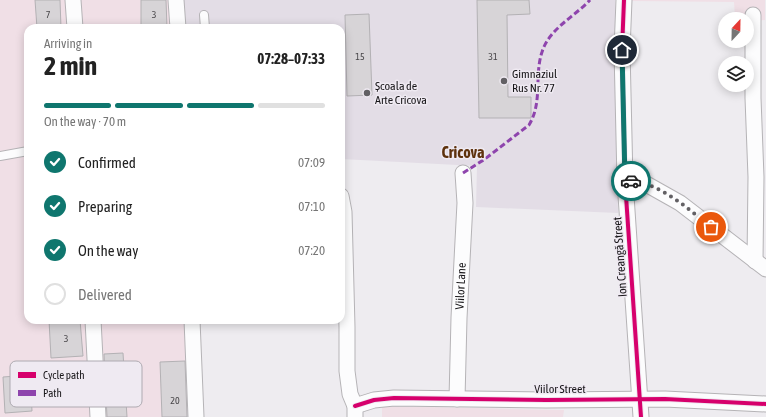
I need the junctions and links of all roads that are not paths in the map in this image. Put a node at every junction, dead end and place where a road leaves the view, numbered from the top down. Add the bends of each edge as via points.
1 (73, 0) edge
2 (176, 0) edge
3 (624, 0) edge
4 (204, 15) dead end
5 (75, 24) edge
6 (178, 24) edge
7 (205, 24) edge
8 (753, 48) edge
9 (24, 152) edge
10 (0, 156) edge
11 (463, 173) dead end
12 (625, 181) junction
13 (345, 256) edge
14 (761, 265) edge
15 (93, 324) edge
16 (192, 324) edge
17 (95, 361) edge
18 (457, 399) junction
19 (640, 400) junction
20 (766, 404) edge
21 (97, 407) edge
22 (355, 411) edge
23 (98, 417) edge
24 (196, 417) edge
25 (641, 417) edge

1 - 5 street
2 - 6 street
3 - 12 street, Ion Creangă Street via 622,50
4 - 7 lane
8 - 14 street
9 - 10 lane
11 - 18 street, Viilor Lane via 465,203
12 - 14 street via 648,185 680,203
12 - 19 street, Ion Creangă Street
13 - 22 street via 347,371
15 - 17 street
16 - 24 street
18 - 19 street, Viilor Street
18 - 22 street, Viilor Street via 374,400
19 - 20 street, Viilor Street
19 - 25 street, Ion Creangă Street
21 - 23 street

